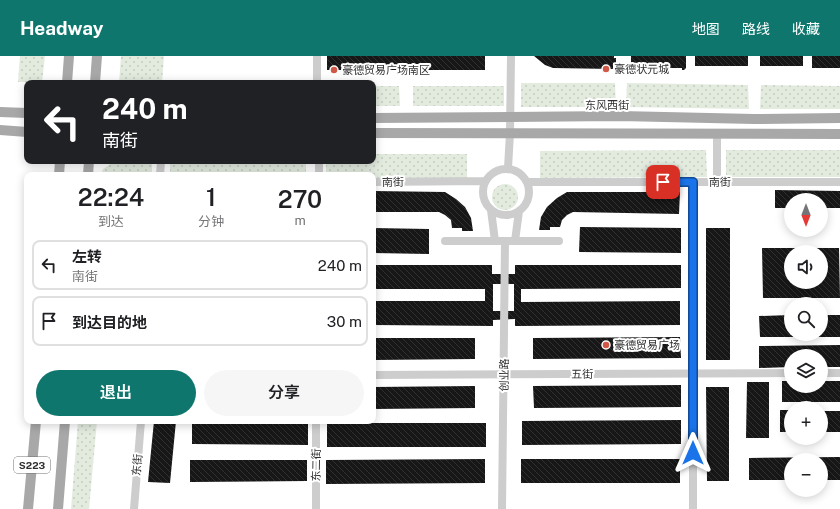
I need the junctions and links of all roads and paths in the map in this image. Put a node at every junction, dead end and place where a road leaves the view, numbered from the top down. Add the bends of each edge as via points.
1 (69, 56) edge
2 (97, 56) edge
3 (317, 56) edge
4 (511, 56) edge
5 (67, 80) edge
6 (95, 80) edge
7 (317, 80) edge
8 (0, 112) edge
9 (24, 113) edge
10 (510, 117) junction
11 (376, 118) edge
12 (840, 118) edge
13 (0, 130) edge
14 (24, 132) edge
15 (376, 132) edge
16 (510, 133) junction
17 (717, 133) junction
18 (840, 134) edge
19 (508, 168) junction
20 (485, 181) junction
21 (376, 182) edge
22 (527, 182) junction
23 (693, 182) junction
24 (717, 182) junction
25 (840, 182) edge
26 (491, 210) junction
27 (519, 211) junction
28 (445, 241) dead end
29 (495, 241) junction
30 (505, 241) junction
31 (515, 241) junction
32 (559, 241) dead end
33 (784, 373) edge
34 (828, 373) edge
35 (840, 373) edge
36 (693, 374) junction
37 (376, 375) edge
38 (504, 375) junction
39 (36, 424) edge
40 (66, 424) edge
41 (141, 424) edge
42 (316, 424) edge
43 (28, 509) edge
44 (58, 509) edge
45 (134, 509) edge
46 (316, 509) edge
47 (502, 509) edge
48 (693, 509) edge

1 - 5 main road
2 - 6 main road
3 - 7 street
4 - 10 street
8 - 9 main road
10 - 11 main road, 东风西街
10 - 12 main road, 东风西街
10 - 16 street
13 - 14 main road
15 - 16 main road
16 - 17 main road
16 - 19 street
17 - 18 main road
17 - 24 street
19 - 20 street via 492,172
19 - 22 street via 522,174
20 - 21 street, 南街
20 - 26 street via 482,194
22 - 23 street, 南街
22 - 27 street via 528,200
23 - 24 street, 南街
23 - 36 street
24 - 25 street, 南街
26 - 27 street via 503,215
26 - 29 street
27 - 31 street
28 - 29 street
29 - 30 street
30 - 31 street
30 - 38 street, 创业路
31 - 32 street
33 - 36 street, 五街
34 - 35 street
36 - 38 street, 五街
36 - 48 street
37 - 38 street, 五街
38 - 47 street, 创业路
39 - 43 main road, S223
40 - 44 main road, S223
41 - 45 street, 东街
42 - 46 street, 东二街

